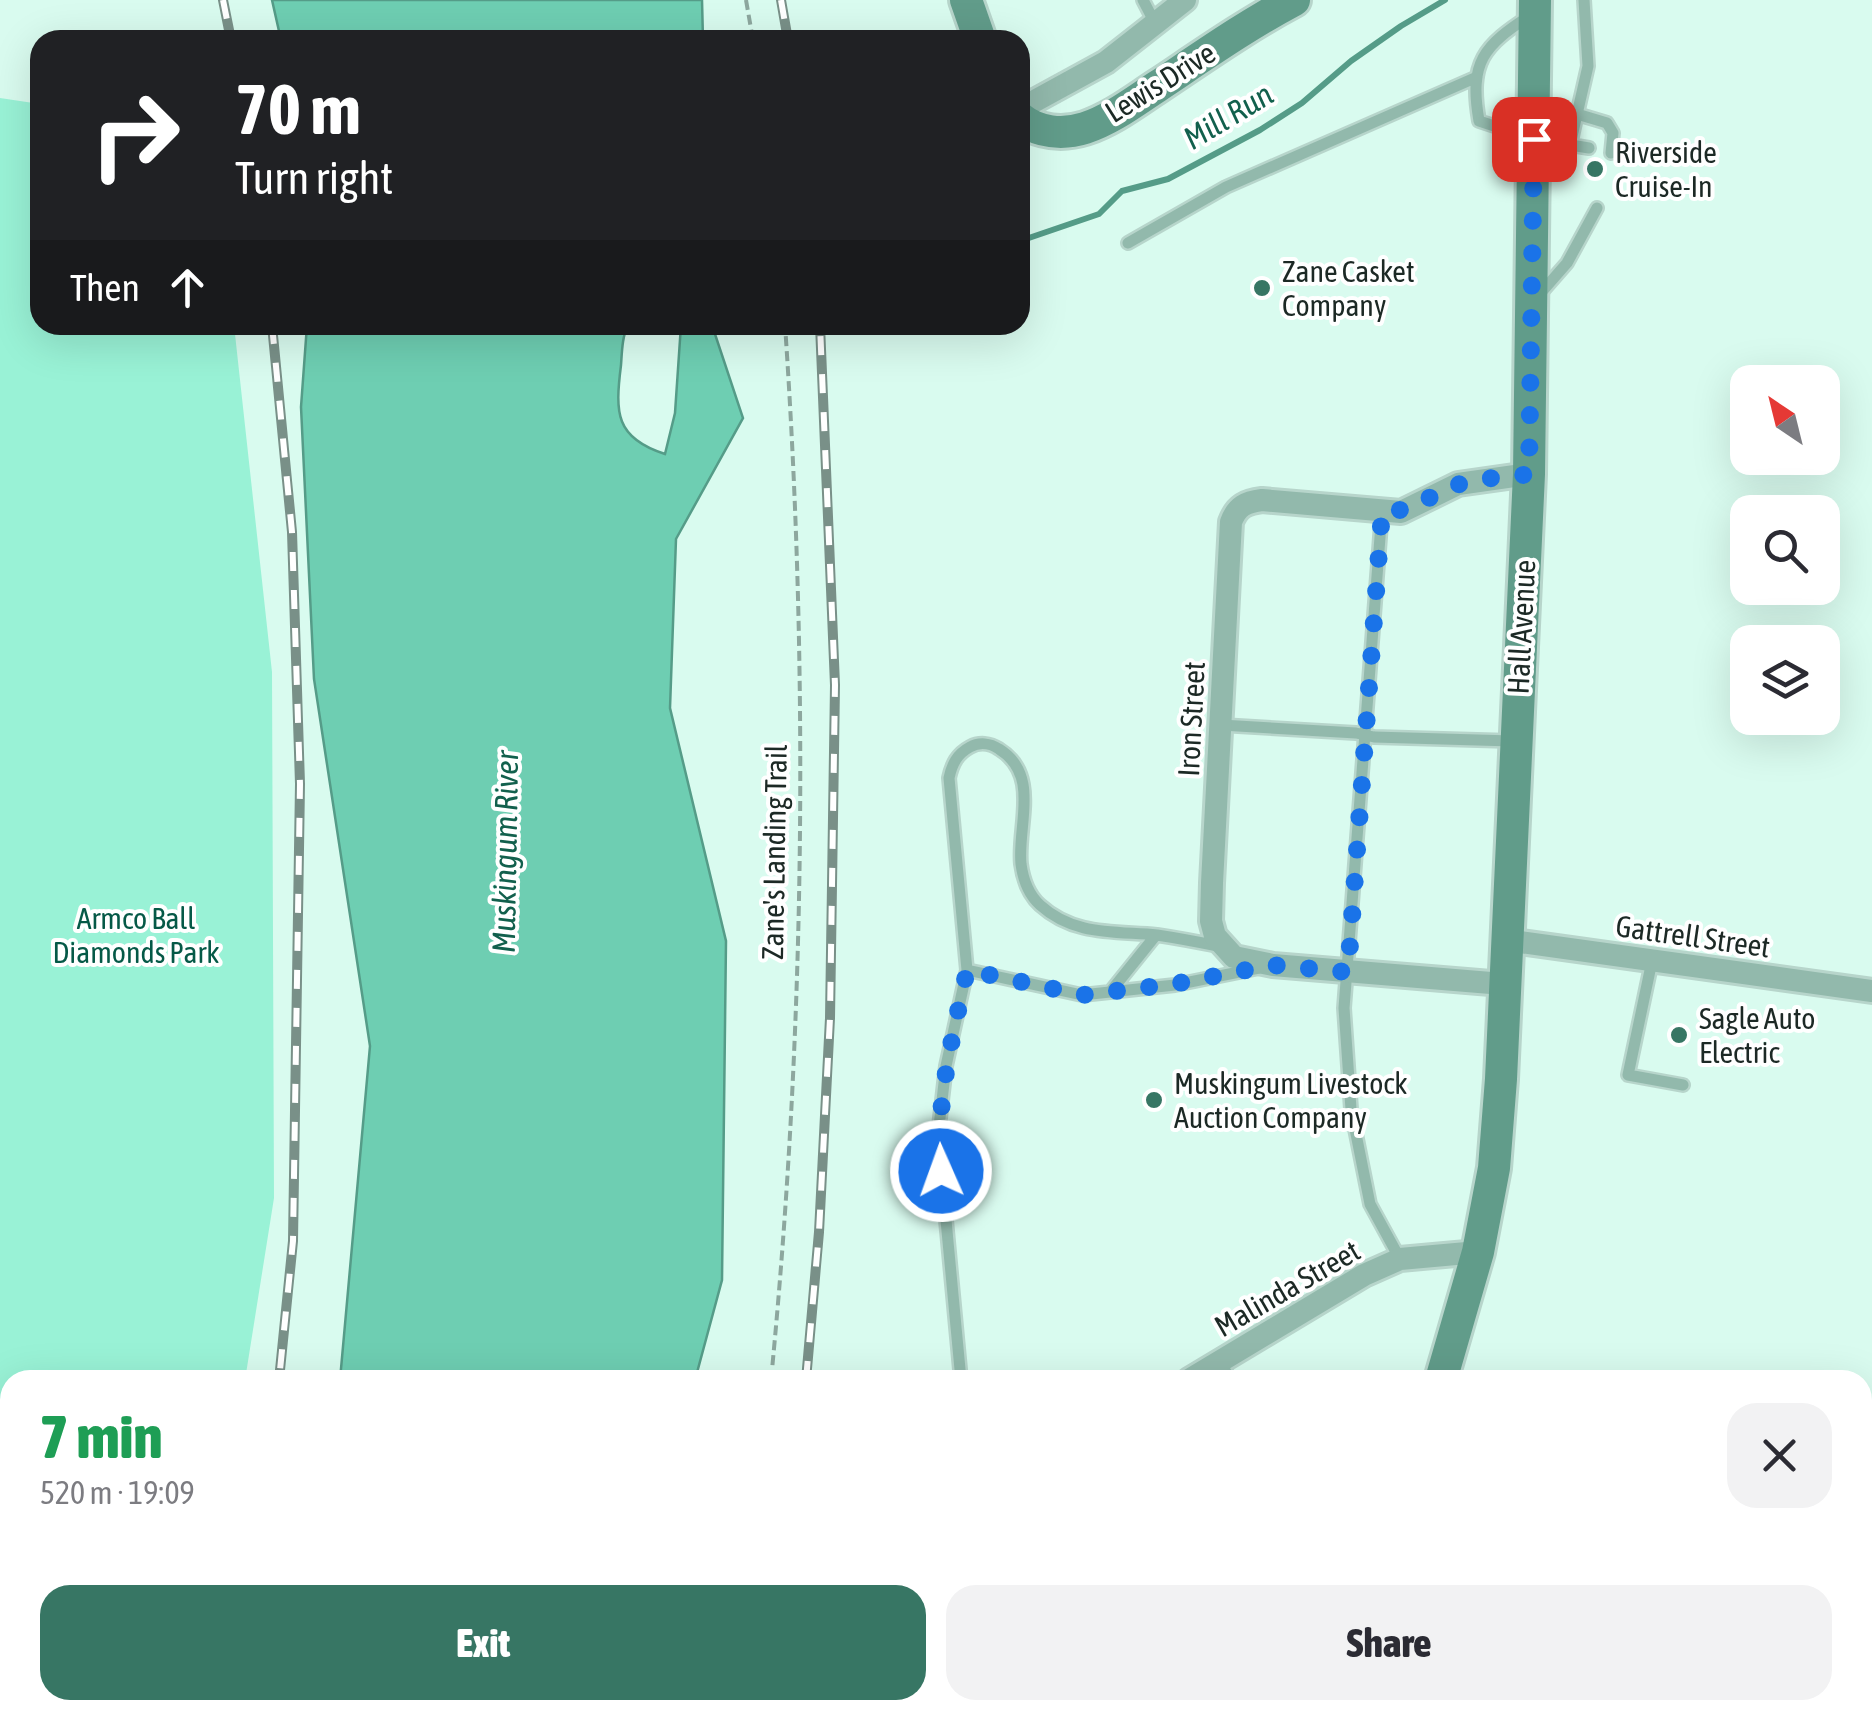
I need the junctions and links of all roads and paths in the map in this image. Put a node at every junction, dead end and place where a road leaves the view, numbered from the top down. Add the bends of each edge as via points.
1 (746, 0) edge
2 (966, 0) edge
3 (1143, 0) edge
4 (1185, 0) edge
5 (1294, 0) edge
6 (1584, 0) edge
7 (1535, 6) edge
8 (1156, 24) junction
9 (751, 30) edge
10 (976, 30) edge
11 (1477, 76) junction
12 (1030, 104) edge
13 (1577, 114) junction
14 (1030, 125) edge
15 (1534, 139) junction
16 (1570, 145) junction
17 (1588, 148) dead end
18 (1610, 152) dead end
19 (1597, 208) dead end
20 (1128, 243) dead end
21 (1532, 301) junction
22 (786, 335) edge
23 (1529, 474) junction
24 (1382, 512) junction
25 (1221, 725) junction
26 (1363, 734) junction
27 (1516, 742) junction
28 (1156, 935) junction
29 (1506, 940) junction
30 (1218, 941) junction
31 (1652, 961) junction
32 (1272, 965) junction
33 (967, 970) junction
34 (1348, 972) junction
35 (1503, 984) junction
36 (1872, 991) edge
37 (1111, 992) junction
38 (1683, 1085) dead end
39 (1478, 1252) junction
40 (1400, 1259) junction
41 (772, 1370) edge
42 (960, 1370) edge
43 (1226, 1370) edge
44 (1443, 1370) edge

1 - 9 path
2 - 10 main road
3 - 8 lane
4 - 8 street
5 - 14 main road, Lewis Drive via 1113,116 1055,132
6 - 13 lane via 1588,66
7 - 11 lane via 1489,45
7 - 15 main road, Hall Avenue
8 - 12 street via 1106,62
11 - 15 lane via 1479,122
11 - 20 lane via 1242,179
13 - 16 lane
13 - 18 lane via 1607,123
15 - 16 lane
15 - 21 main road, Hall Avenue
16 - 17 lane
19 - 21 lane via 1567,264
21 - 23 main road, Hall Avenue
22 - 41 path, Zane's Landing Trail via 798,832 792,1060
23 - 24 street via 1458,484 1416,507
23 - 27 main road, Hall Avenue
24 - 25 street, Iron Street via 1262,500 1240,506 1231,522
24 - 26 lane
25 - 26 lane
25 - 30 street, Iron Street via 1211,921
26 - 27 lane
26 - 34 lane
27 - 29 main road, Hall Avenue
28 - 30 lane
28 - 33 lane via 1083,928 1036,903 1020,860 1025,791 1019,773 998,748 974,744 952,763 949,778
28 - 37 lane
29 - 31 street, Gattrell Street
29 - 35 main road, Hall Avenue
30 - 32 street via 1234,957
31 - 36 street, Gattrell Street
31 - 38 lane via 1628,1075
32 - 34 street
32 - 37 lane
33 - 37 lane via 1058,992
33 - 42 lane via 938,1134
34 - 35 street
34 - 40 lane via 1344,1046 1351,1109 1370,1204
35 - 39 main road, Hall Avenue via 1494,1168
39 - 40 street, Malinda Street
39 - 44 main road, Hall Avenue
40 - 43 street, Malinda Street via 1336,1290

